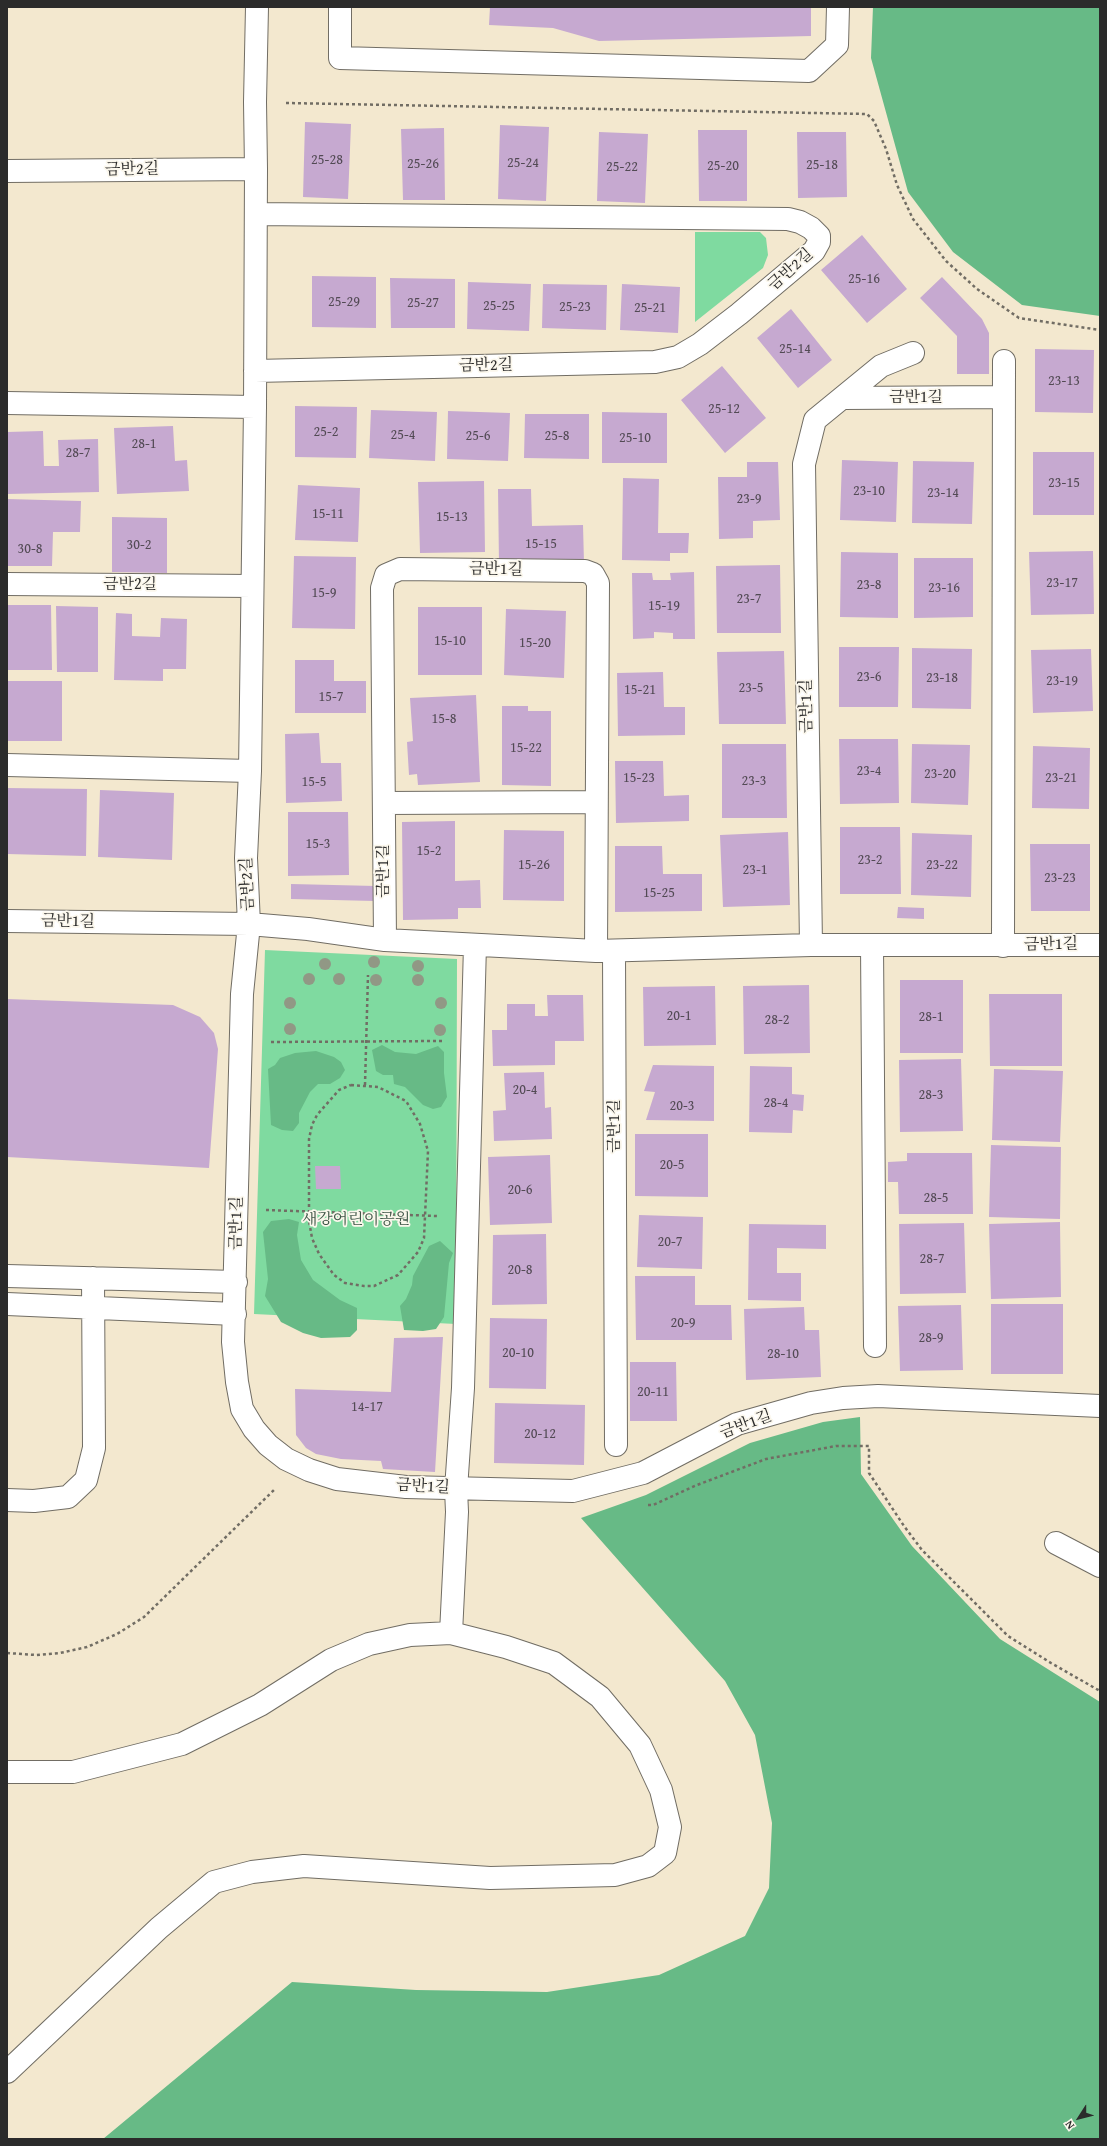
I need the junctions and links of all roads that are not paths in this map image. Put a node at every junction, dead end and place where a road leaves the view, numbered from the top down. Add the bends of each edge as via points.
1 (257, 7) edge
2 (340, 7) edge
3 (838, 7) edge
4 (256, 169) junction
5 (7, 171) edge
6 (256, 214) junction
7 (913, 353) dead end
8 (1004, 361) dead end
9 (255, 372) junction
10 (1003, 397) junction
11 (843, 398) junction
12 (7, 403) edge
13 (255, 407) junction
14 (7, 584) edge
15 (252, 586) junction
16 (7, 765) edge
17 (250, 771) junction
18 (596, 802) junction
19 (384, 803) junction
20 (7, 921) edge
21 (249, 924) junction
22 (385, 940) junction
23 (475, 945) junction
24 (811, 945) junction
25 (872, 945) junction
26 (1100, 945) edge
27 (1002, 946) junction
28 (605, 951) junction
29 (7, 1276) edge
30 (93, 1278) junction
31 (236, 1282) junction
32 (7, 1304) edge
33 (94, 1309) junction
34 (235, 1314) junction
35 (876, 1346) dead end
36 (1100, 1406) edge
37 (616, 1445) dead end
38 (456, 1489) junction
39 (7, 1500) edge
40 (1056, 1543) dead end
41 (1100, 1566) edge
42 (451, 1633) junction
43 (7, 1772) edge
44 (7, 2072) edge

1 - 4 street, 금반2길
2 - 3 street via 340,58 809,71 837,45
4 - 5 street, 금반2길
4 - 6 street, 금반2길
6 - 9 street, 금반2길
6 - 9 street, 금반2길 via 788,219 811,228 819,236 819,242 814,251 739,314 700,344 678,357 655,362
7 - 11 street via 881,366
8 - 10 street
9 - 13 street, 금반2길
10 - 11 street, 금반1길
10 - 27 street, 금반1길
11 - 24 street, 금반1길 via 815,420 804,464
12 - 13 street
13 - 15 street, 금반2길
14 - 15 street, 금반2길
15 - 17 street, 금반2길
16 - 17 street
17 - 21 street, 금반2길 via 246,858
18 - 19 street
18 - 19 street, 금반1길 via 598,583 593,574 585,571 400,569 386,576 382,588
18 - 28 street, 금반1길
19 - 22 street, 금반1길
20 - 21 street, 금반1길
21 - 22 street, 금반1길
21 - 31 street, 금반1길 via 242,994
22 - 23 street, 금반1길
23 - 28 street, 금반1길
23 - 38 street via 463,1388
24 - 25 street, 금반1길
24 - 28 street, 금반1길
25 - 27 street, 금반1길
25 - 35 street
26 - 27 street, 금반1길
28 - 37 street, 금반1길
29 - 30 street
30 - 31 street
30 - 33 street
31 - 34 street, 금반1길
32 - 33 street
33 - 34 street
33 - 39 street via 94,1448 86,1480 68,1497 34,1501
34 - 38 street, 금반1길 via 234,1349 242,1409 268,1445 286,1459 337,1479 406,1487
36 - 38 street, 금반1길 via 878,1396 844,1398 811,1403 737,1424 643,1473 573,1491
38 - 42 street
40 - 41 street
42 - 43 street via 403,1637 369,1644 331,1660 260,1705 182,1744 73,1772
42 - 44 street via 554,1663 600,1697 640,1745 661,1790 670,1827 665,1853 648,1866 616,1874 490,1878 304,1866 252,1872 214,1882 159,1928

